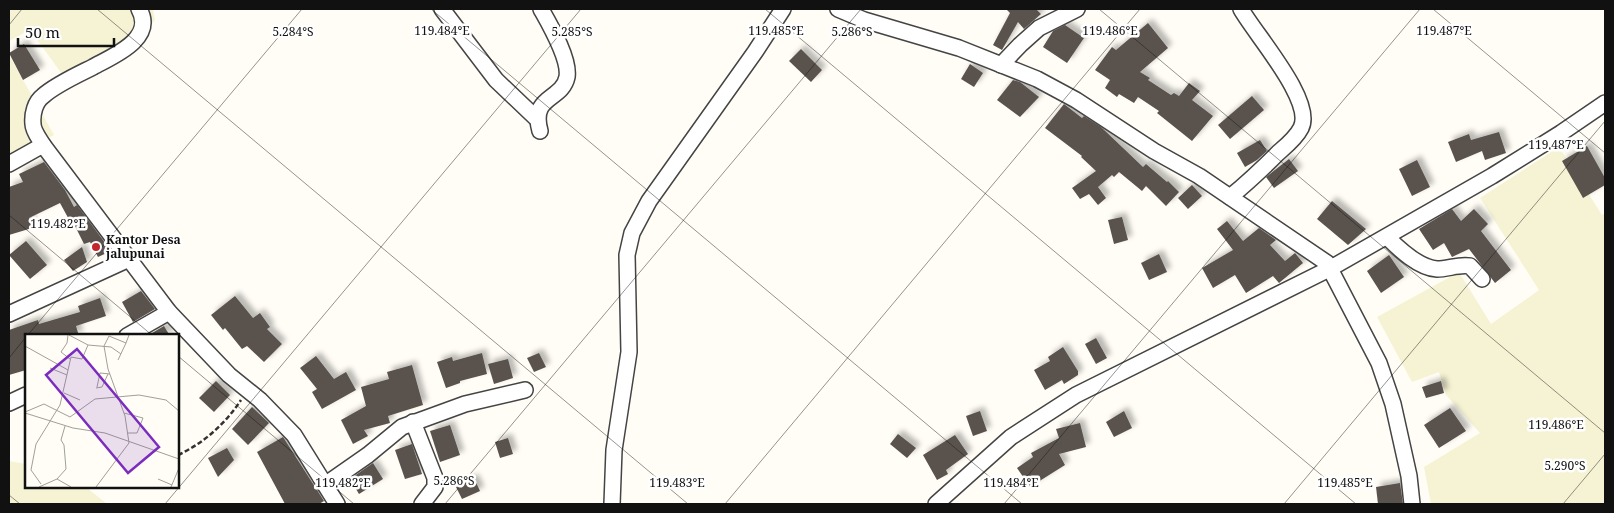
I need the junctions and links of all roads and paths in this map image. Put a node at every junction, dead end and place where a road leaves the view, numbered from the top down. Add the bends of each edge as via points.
1 (139, 9) edge
2 (442, 9) edge
3 (541, 9) edge
4 (783, 9) edge
5 (838, 9) edge
6 (1077, 9) edge
7 (1241, 9) edge
8 (1001, 65) junction
9 (1605, 103) edge
10 (43, 145) junction
11 (9, 164) edge
12 (1230, 197) junction
13 (1387, 237) junction
14 (129, 259) junction
15 (1330, 268) junction
16 (1482, 279) dead end
17 (169, 312) junction
18 (9, 314) edge
19 (130, 334) edge
20 (524, 390) dead end
21 (248, 391) junction
22 (25, 395) edge
23 (9, 403) edge
24 (413, 422) junction
25 (179, 454) edge
26 (325, 485) junction
27 (336, 504) edge
28 (422, 504) edge
29 (612, 504) edge
30 (936, 504) edge
31 (1412, 504) edge

1 - 10 street via 142,29 127,49 42,97 33,112 33,124
2 - 3 street via 496,80 538,125 541,106 567,79 562,52
4 - 29 street via 756,52 649,200 632,233 627,255 629,352 614,450
5 - 8 street
6 - 8 street via 1039,28
7 - 12 street via 1295,91 1302,109 1302,126 1293,140
8 - 12 street via 1037,79 1076,100
9 - 13 street via 1500,171
10 - 11 street
10 - 14 street
12 - 15 street via 1327,262
13 - 15 street
13 - 16 street via 1404,254 1424,264 1436,269 1470,266
14 - 17 street
14 - 18 street
15 - 30 street via 1076,395 1011,437
15 - 31 street via 1379,363 1395,412
17 - 19 street
17 - 21 street
20 - 24 street via 465,404
21 - 25 path via 214,433
21 - 26 street via 294,435
22 - 23 street
24 - 26 street
24 - 28 street via 435,478 435,486
26 - 27 street

